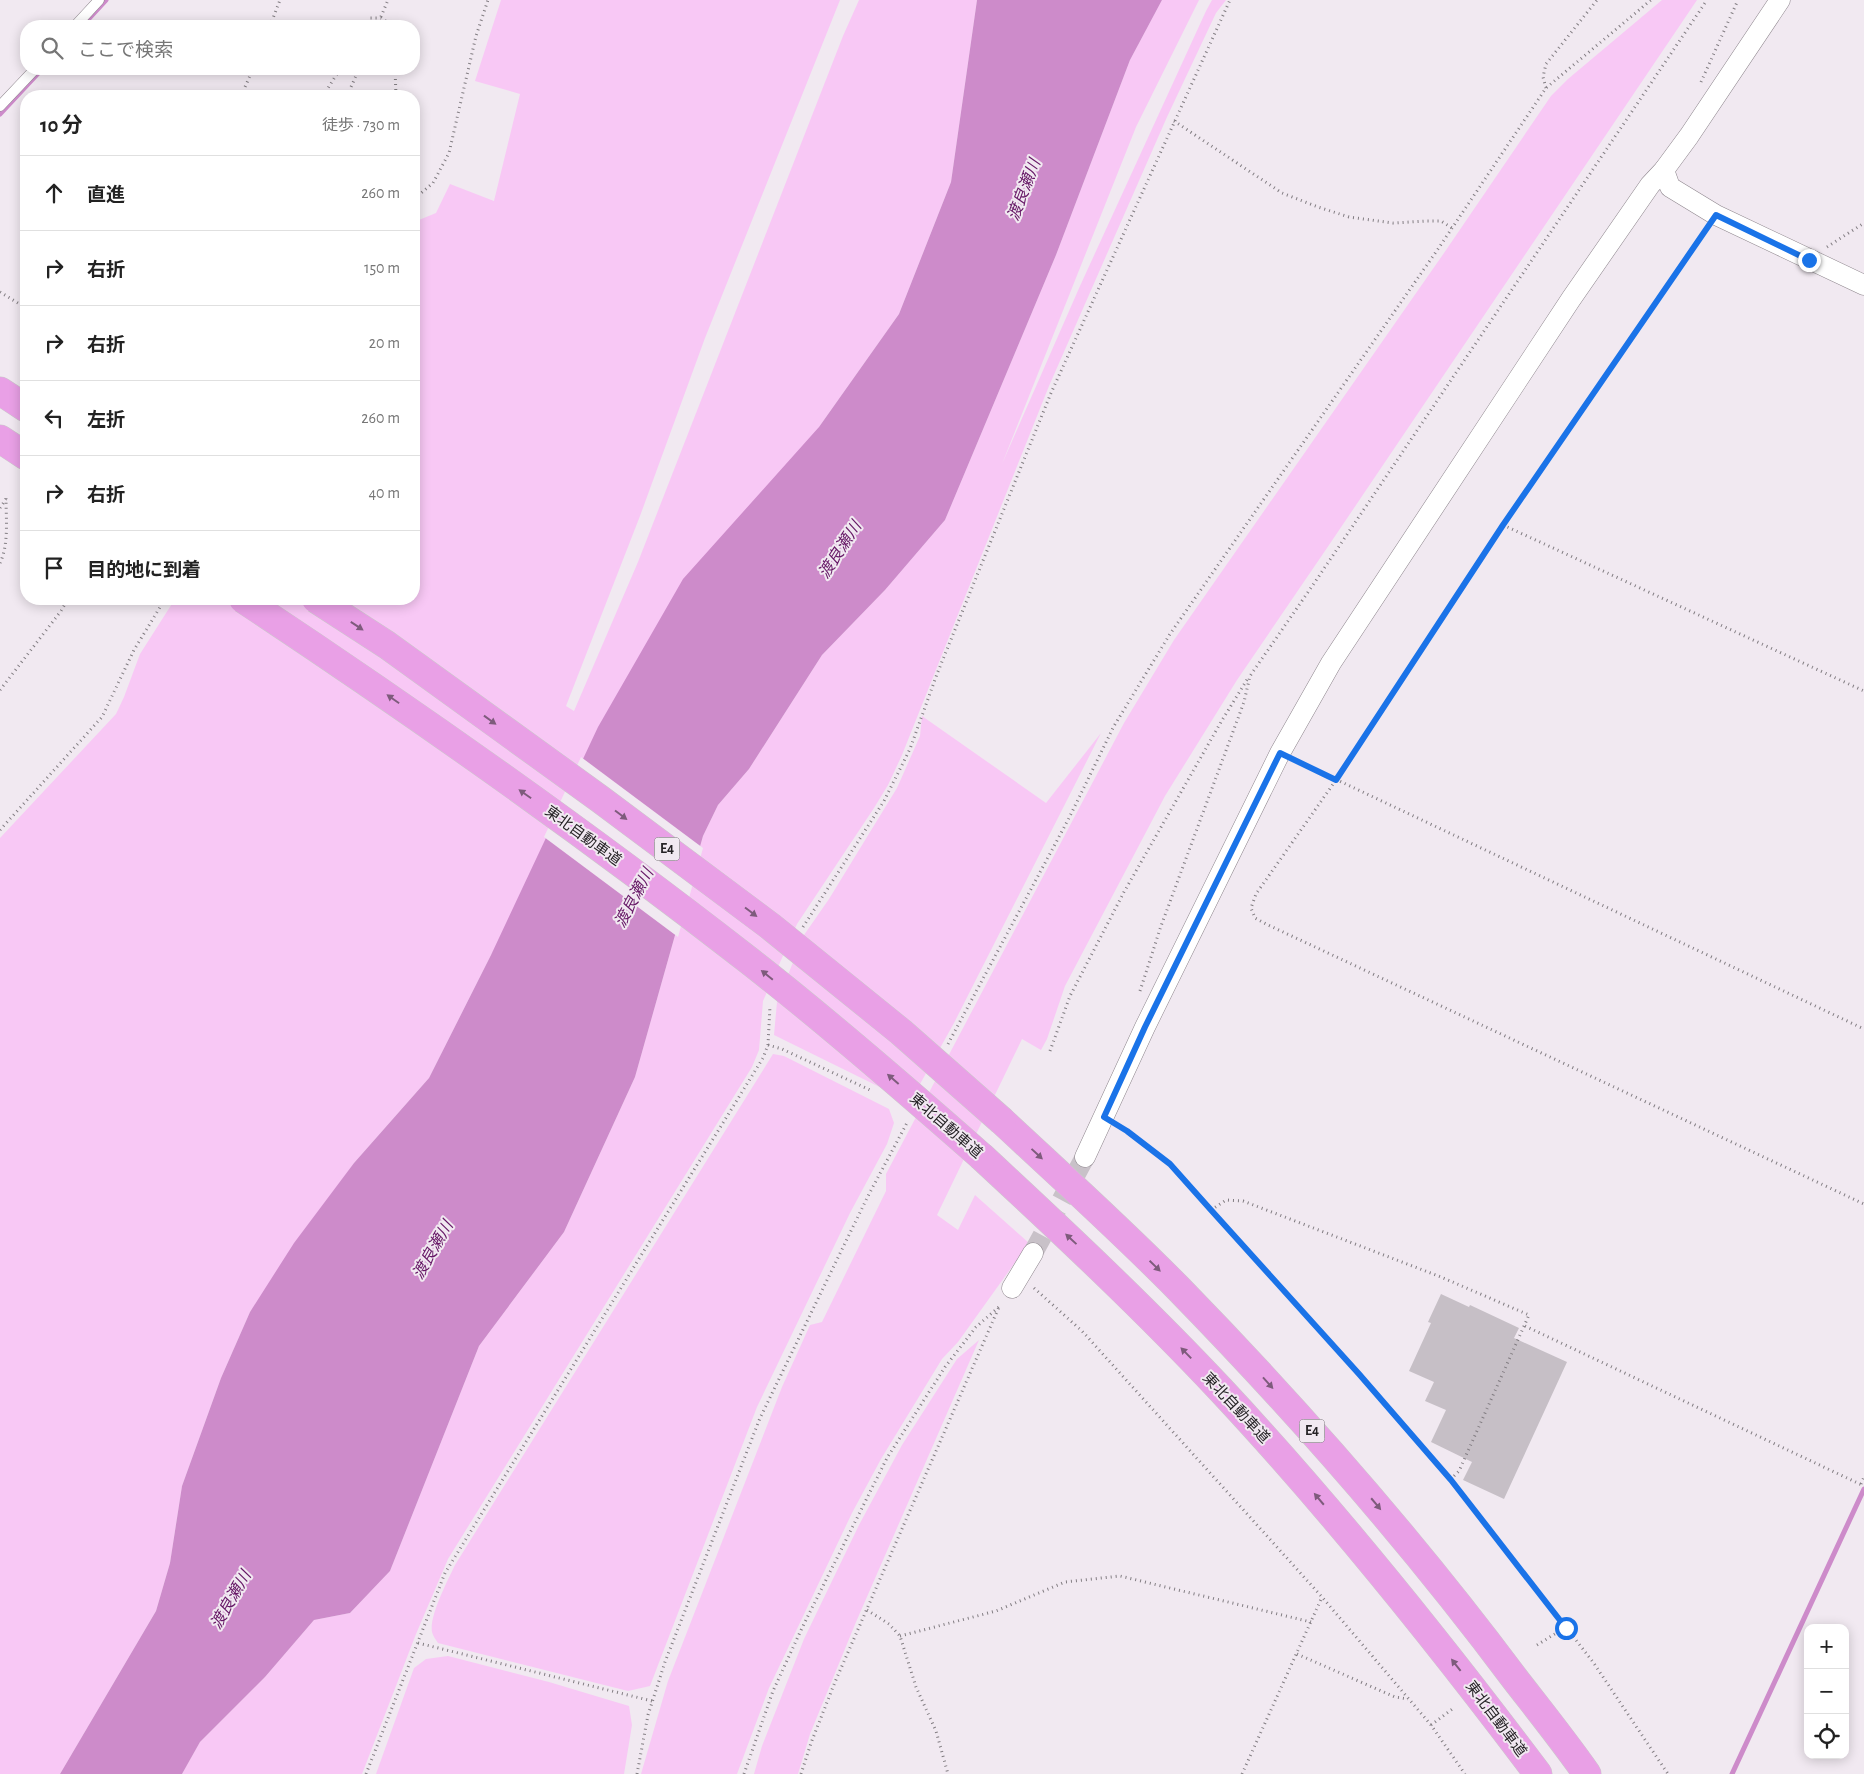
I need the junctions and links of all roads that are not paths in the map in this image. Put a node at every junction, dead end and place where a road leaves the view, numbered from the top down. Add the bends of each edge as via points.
1 (99, 0) edge
2 (1780, 0) edge
3 (81, 20) edge
4 (29, 75) edge
5 (0, 106) edge
6 (1664, 170) junction
7 (1864, 285) edge
8 (0, 391) edge
9 (20, 404) edge
10 (0, 439) edge
11 (20, 452) edge
12 (253, 605) edge
13 (325, 605) edge
14 (1084, 1157) tunnel mouth
15 (1033, 1253) tunnel mouth
16 (1016, 1282) road end
17 (1538, 1774) edge
18 (1587, 1774) edge

1 - 3 lane
2 - 6 street
4 - 5 lane
6 - 7 street via 1670,187 1716,215
6 - 14 street via 1650,185 1571,299 1341,646 1280,753
8 - 9 highway
10 - 11 highway
17 -> 12 highway, 東北自動車道, bridge via 1392,1585 1228,1398 1084,1251 982,1157 748,959 617,860 374,686
13 -> 18 highway, E4, bridge via 600,799 770,926 901,1032 1002,1120 1176,1286 1339,1461 1487,1640
15 - 16 street

